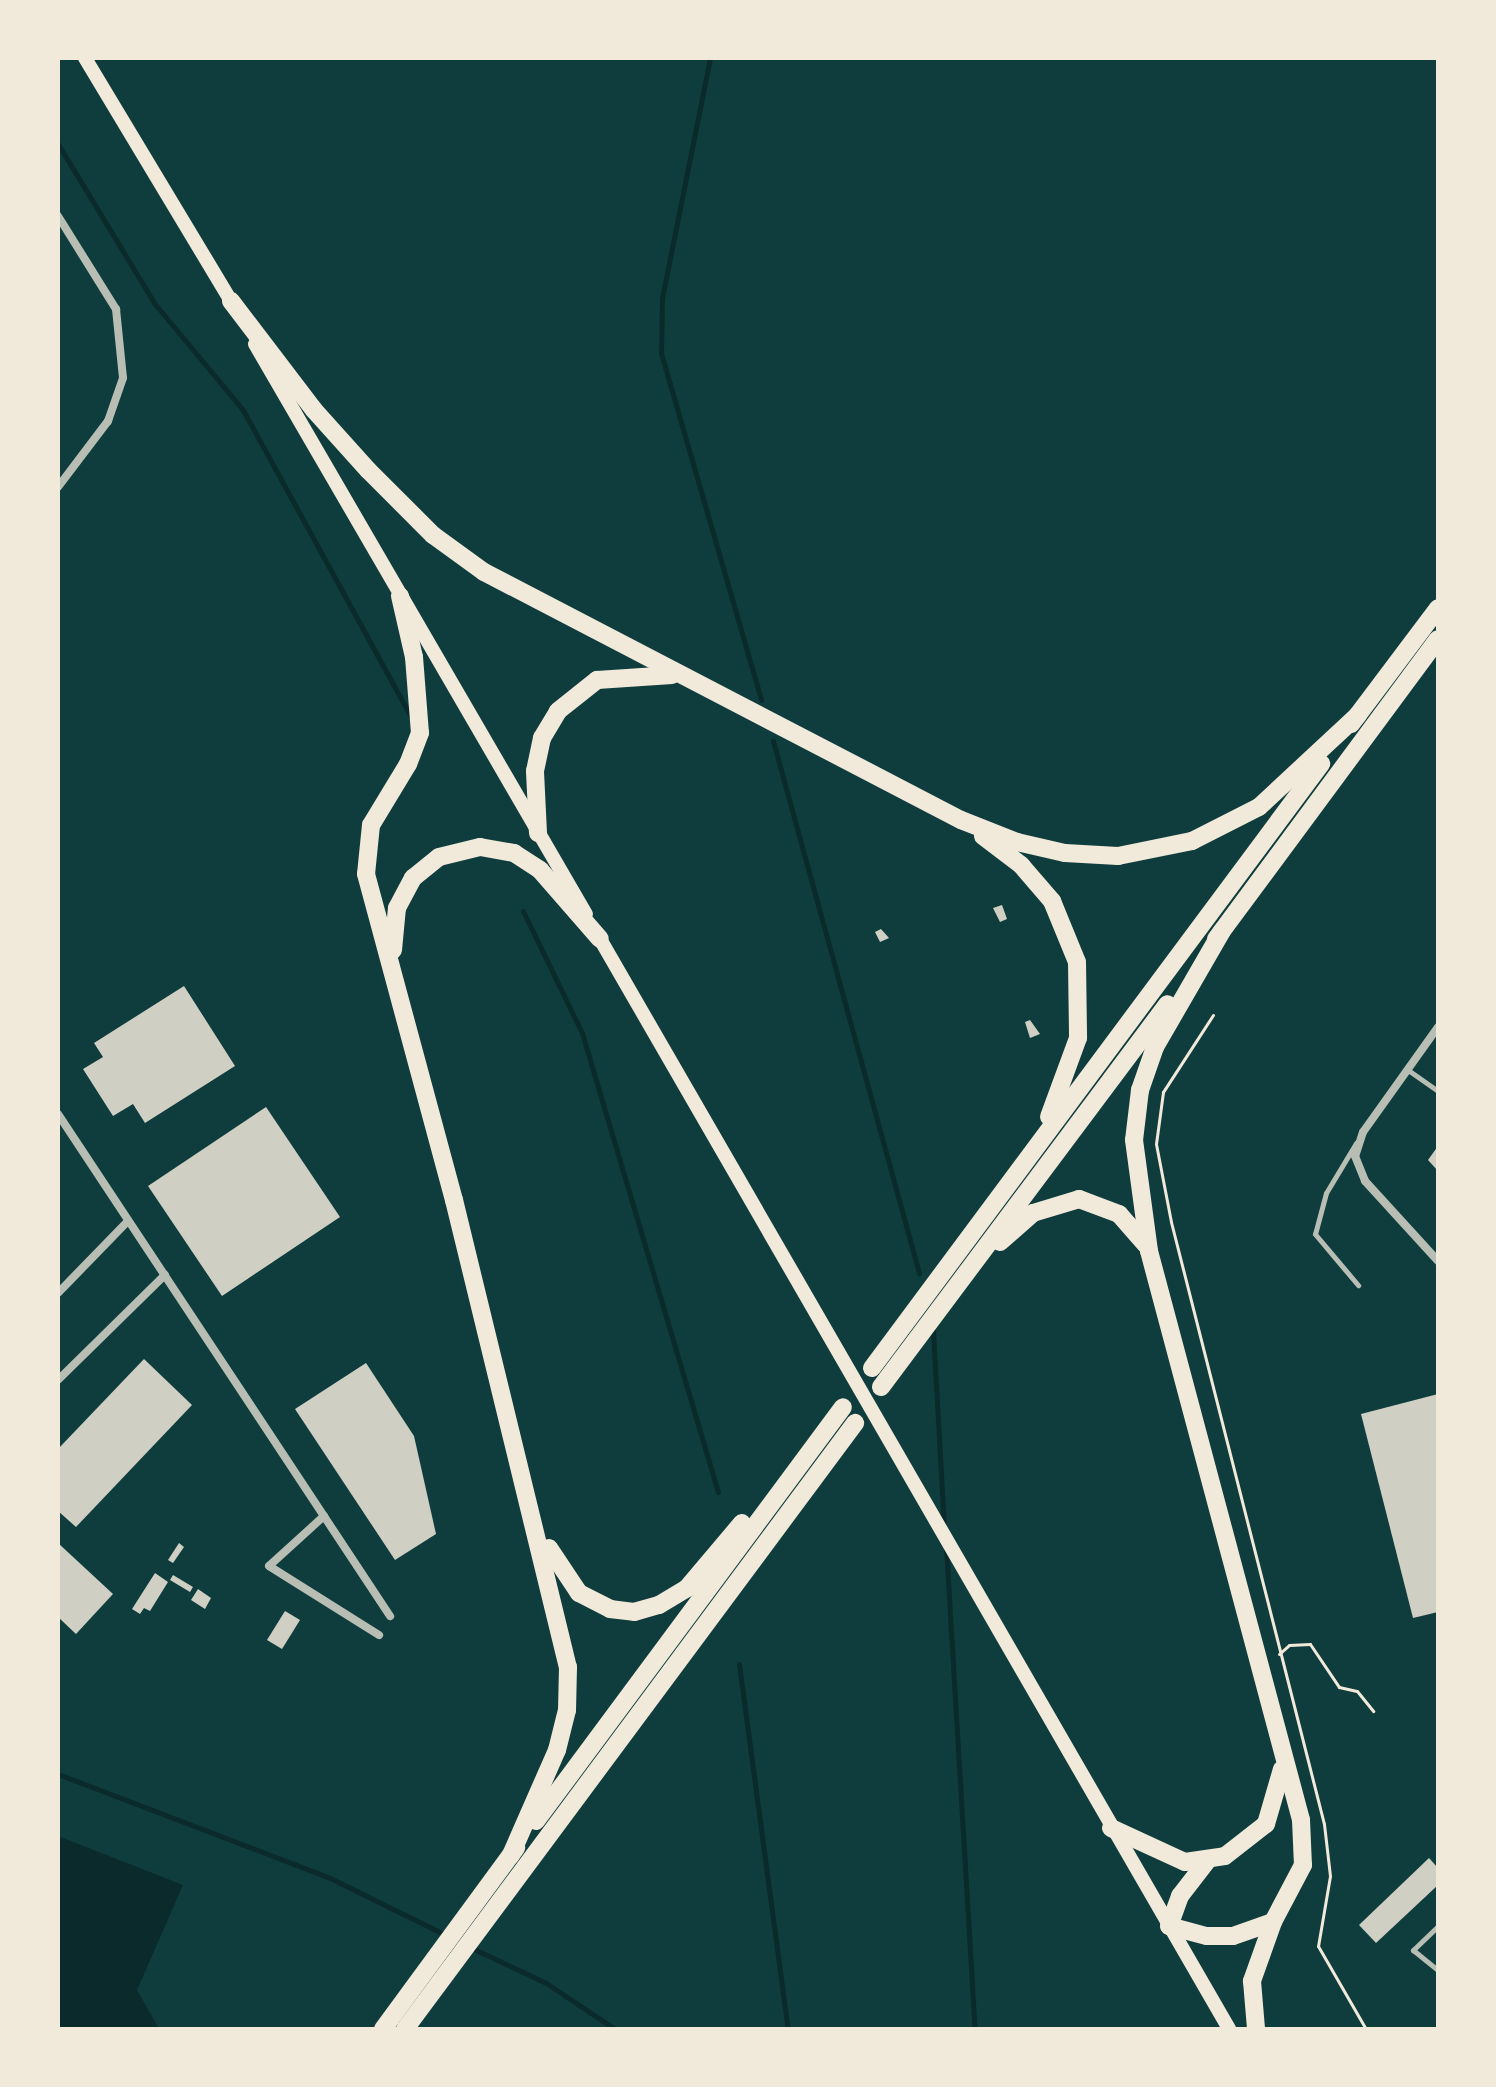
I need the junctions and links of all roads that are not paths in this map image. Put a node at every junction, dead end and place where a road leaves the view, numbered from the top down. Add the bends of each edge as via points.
1 (85, 58) edge
2 (58, 216) edge
3 (231, 301) junction
4 (58, 487) edge
5 (400, 596) junction
6 (1438, 608) edge
7 (1438, 639) edge
8 (681, 676) junction
9 (1358, 715) junction
10 (961, 820) junction
11 (538, 833) junction
12 (1222, 931) junction
13 (600, 939) junction
14 (393, 961) junction
15 (1438, 1027) edge
16 (1408, 1070) junction
17 (1438, 1091) edge
18 (58, 1114) edge
19 (1363, 1132) junction
20 (1028, 1158) junction
21 (128, 1221) junction
22 (1149, 1251) junction
23 (1438, 1261) edge
24 (165, 1275) junction
25 (1358, 1285) dead end
26 (953, 1291) junction
27 (58, 1293) edge
28 (872, 1368) dead end
29 (58, 1380) edge
30 (881, 1387) dead end
31 (843, 1407) dead end
32 (855, 1423) dead end
33 (809, 1451) junction
34 (533, 1512) junction
35 (324, 1516) junction
36 (390, 1616) dead end
37 (379, 1635) dead end
38 (1282, 1759) junction
39 (1111, 1828) junction
40 (511, 1855) junction
41 (1207, 1861) junction
42 (492, 1897) junction
43 (1273, 1922) junction
44 (1169, 1926) junction
45 (1438, 1926) edge
46 (1438, 1970) edge
47 (410, 2007) junction
48 (383, 2029) edge
49 (405, 2029) edge
50 (1229, 2029) edge
51 (1256, 2029) edge

1 - 3 main road
2 - 4 street via 116,309 123,378 108,421
3 - 5 main road
3 - 8 highway via 314,410 433,535 484,572
5 - 11 main road
5 - 14 highway via 414,657 420,733 403,774 371,825 366,859 373,908
6 - 9 highway
7 - 12 highway
8 - 10 highway
8 - 11 highway via 613,677 568,699 548,723 538,753
9 - 10 highway via 1259,807 1175,847 1118,856 1074,855 1031,846
9 - 20 highway
10 - 20 highway via 1039,885 1061,918 1077,962 1078,1038 1059,1095
11 - 13 main road
12 - 22 highway via 1163,1030 1140,1090 1135,1165
12 - 26 highway
13 - 14 highway via 523,858 504,850 468,848 439,857 406,888 394,920
13 - 39 main road
14 - 34 highway
15 - 16 street
16 - 17 lane
16 - 19 street
18 - 21 street
19 - 23 street via 1355,1156 1365,1181
19 - 25 lane via 1326,1193 1315,1234
20 - 28 highway
21 - 24 street
21 - 27 street
22 - 26 highway via 1127,1219 1112,1209 1091,1200 1067,1199 1033,1213
22 - 38 highway
24 - 29 street
24 - 35 street
26 - 30 highway
31 - 33 highway
32 - 42 highway
33 - 34 highway via 769,1489 687,1588 648,1610 610,1609 570,1585
33 - 40 highway
34 - 40 highway via 564,1641 568,1693 551,1769
35 - 36 street
35 - 37 street via 269,1566
38 - 41 highway via 1280,1791 1266,1824 1246,1844
38 - 43 highway via 1304,1845 1297,1882
39 - 41 highway via 1164,1857
39 - 44 main road
40 - 42 highway
41 - 44 highway via 1180,1896
42 - 47 highway
43 - 44 highway via 1233,1936 1207,1936
43 - 51 highway via 1252,1981
44 - 50 main road
45 - 46 lane via 1413,1950
47 - 48 highway
47 - 49 highway

